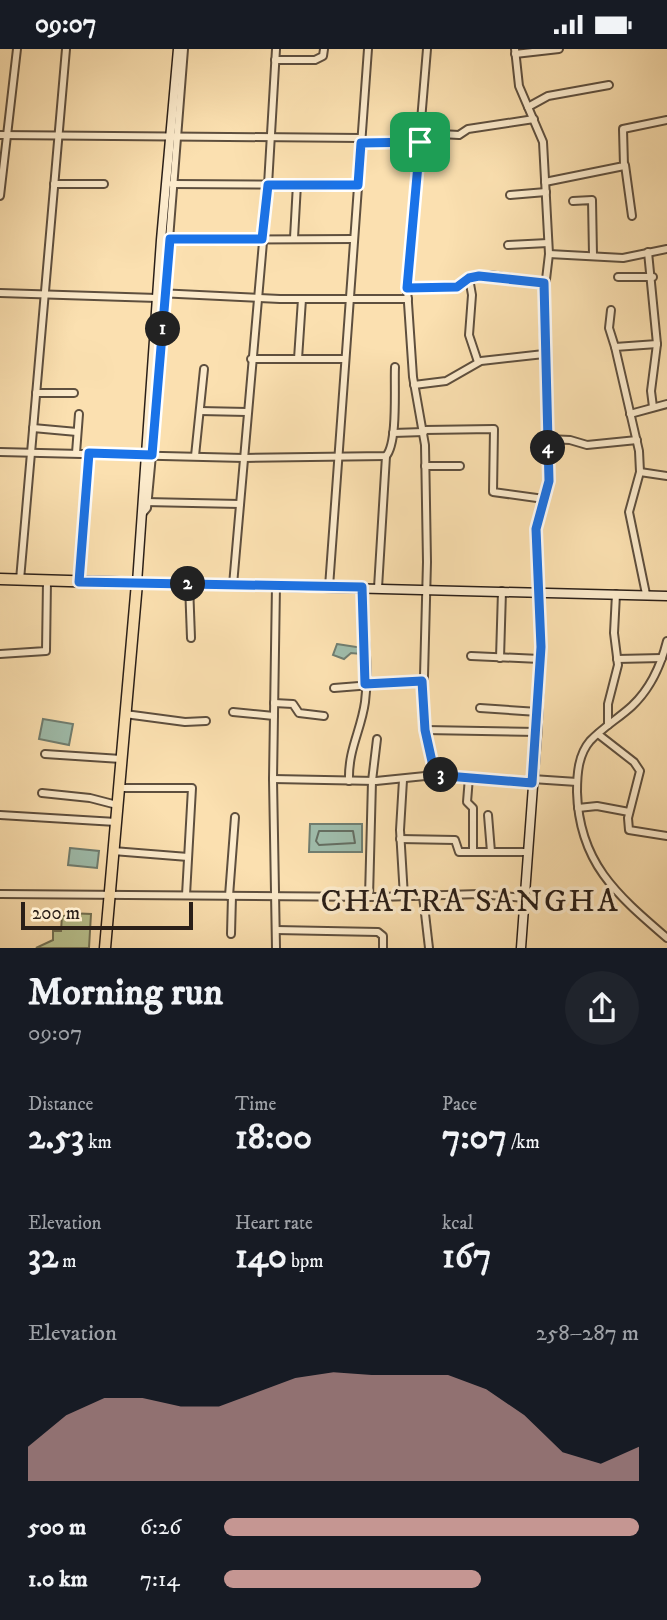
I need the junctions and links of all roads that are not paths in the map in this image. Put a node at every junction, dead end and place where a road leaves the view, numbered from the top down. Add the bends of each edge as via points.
1 (16, 49) edge
2 (66, 49) edge
3 (178, 49) edge
4 (184, 49) edge
5 (276, 49) edge
6 (324, 49) edge
7 (368, 49) edge
8 (427, 49) edge
9 (559, 49) edge
10 (515, 51) edge
11 (275, 60) junction
12 (609, 85) dead end
13 (528, 107) junction
14 (534, 119) junction
15 (667, 120) edge
16 (421, 133) junction
17 (3, 135) edge
18 (58, 136) junction
19 (174, 138) junction
20 (271, 138) junction
21 (361, 140) junction
22 (420, 142) junction
23 (625, 165) junction
24 (545, 182) junction
25 (54, 184) junction
26 (104, 184) dead end
27 (170, 184) junction
28 (297, 184) junction
29 (268, 185) junction
30 (358, 185) junction
31 (546, 192) junction
32 (510, 195) dead end
33 (0, 197) edge
34 (573, 201) dead end
35 (632, 216) dead end
36 (294, 238) junction
37 (165, 239) junction
38 (262, 239) junction
39 (354, 239) junction
40 (548, 243) junction
41 (508, 245) dead end
42 (667, 249) edge
43 (648, 252) junction
44 (549, 254) junction
45 (593, 255) junction
46 (618, 277) dead end
47 (653, 277) junction
48 (469, 278) junction
49 (544, 283) junction
50 (407, 288) junction
51 (0, 293) edge
52 (44, 295) junction
53 (160, 295) junction
54 (256, 298) junction
55 (302, 299) junction
56 (349, 299) junction
57 (408, 299) junction
58 (611, 310) dead end
59 (657, 344) junction
60 (615, 347) junction
61 (544, 354) junction
62 (251, 359) junction
63 (298, 359) junction
64 (345, 359) junction
65 (478, 362) junction
66 (395, 367) dead end
67 (204, 369) dead end
68 (414, 385) junction
69 (36, 393) junction
70 (74, 393) dead end
71 (667, 404) edge
72 (653, 407) junction
73 (200, 411) junction
74 (247, 412) junction
75 (79, 414) dead end
76 (630, 414) junction
77 (33, 428) junction
78 (424, 431) junction
79 (77, 432) junction
80 (393, 433) junction
81 (548, 439) junction
82 (637, 440) junction
83 (0, 451) edge
84 (31, 452) junction
85 (76, 453) junction
86 (89, 453) junction
87 (149, 455) junction
88 (195, 456) junction
89 (386, 456) junction
90 (338, 457) junction
91 (244, 458) junction
92 (425, 466) junction
93 (460, 466) dead end
94 (639, 472) junction
95 (667, 476) edge
96 (544, 499) junction
97 (145, 503) junction
98 (240, 504) junction
99 (0, 579) edge
100 (20, 580) junction
101 (47, 581) junction
102 (79, 582) junction
103 (137, 583) junction
104 (189, 584) junction
105 (233, 585) junction
106 (276, 585) junction
107 (329, 587) junction
108 (362, 587) junction
109 (379, 588) junction
110 (426, 589) junction
111 (502, 591) junction
112 (539, 592) junction
113 (616, 594) junction
114 (646, 594) junction
115 (666, 594) edge
116 (191, 638) dead end
117 (667, 641) edge
118 (0, 654) edge
119 (471, 656) dead end
120 (500, 657) junction
121 (662, 658) junction
122 (540, 659) junction
123 (617, 659) junction
124 (422, 681) junction
125 (365, 684) junction
126 (334, 688) dead end
127 (275, 703) junction
128 (480, 708) dead end
129 (233, 712) dead end
130 (538, 712) junction
131 (125, 714) junction
132 (274, 716) junction
133 (324, 716) dead end
134 (206, 721) dead end
135 (608, 725) junction
136 (425, 730) junction
137 (537, 732) junction
138 (598, 734) junction
139 (377, 739) dead end
140 (45, 754) dead end
141 (121, 759) junction
142 (435, 775) junction
143 (469, 777) junction
144 (273, 779) junction
145 (403, 780) junction
146 (349, 781) junction
147 (372, 781) junction
148 (532, 781) junction
149 (577, 782) junction
150 (118, 788) junction
151 (42, 793) dead end
152 (117, 805) junction
153 (578, 808) junction
154 (629, 813) junction
155 (0, 815) edge
156 (488, 815) dead end
157 (235, 817) dead end
158 (116, 822) junction
159 (667, 835) edge
160 (400, 839) junction
161 (113, 851) junction
162 (473, 852) junction
163 (491, 852) junction
164 (528, 852) junction
165 (188, 857) junction
166 (0, 894) edge
167 (186, 895) junction
168 (231, 896) junction
169 (275, 896) junction
170 (423, 896) junction
171 (108, 897) junction
172 (369, 897) junction
173 (404, 897) junction
174 (524, 898) junction
175 (276, 930) junction
176 (231, 934) dead end
177 (667, 938) edge
178 (105, 948) edge
179 (276, 948) edge
180 (383, 948) edge
181 (429, 948) edge
182 (521, 948) edge

1 - 17 street
2 - 18 street
3 - 19 street
4 - 19 street
5 - 11 street
6 - 11 street via 323,56 315,60
7 - 21 street
8 - 16 street
9 - 10 street
10 - 13 street via 519,86
11 - 20 street
12 - 13 street via 548,96
13 - 14 street
14 - 16 street via 472,128 459,135
14 - 24 street via 543,142
15 - 23 street via 623,129
16 - 22 street
17 - 18 street
17 - 33 street
18 - 19 street
18 - 25 street
19 - 20 street
19 - 27 street
20 - 21 street
20 - 29 street
21 - 22 street
21 - 30 street
22 - 50 street
23 - 24 street
23 - 35 street
24 - 31 street
25 - 26 street
25 - 52 street
27 - 29 street
27 - 37 street
28 - 29 street
28 - 30 street
28 - 36 street
29 - 38 street
30 - 39 street
31 - 32 street
31 - 40 street
34 - 45 street via 592,200
36 - 38 street
36 - 39 street
37 - 38 street
37 - 53 street
38 - 54 street
39 - 56 street
40 - 41 street
40 - 44 street
42 - 43 street
43 - 45 street via 623,258
43 - 47 street
44 - 45 street
44 - 49 street
46 - 47 street
47 - 59 street
48 - 49 street via 490,275
48 - 50 street via 457,287
48 - 65 street via 469,335
49 - 61 street
50 - 57 street
51 - 52 street
52 - 53 street
52 - 69 street
53 - 54 street
53 - 87 street
54 - 55 street
54 - 62 street
55 - 56 street
55 - 63 street
56 - 57 street
56 - 64 street
57 - 68 street
58 - 60 street via 609,328
59 - 60 street
59 - 72 street
60 - 76 street
61 - 65 street
61 - 81 street
62 - 63 street
62 - 74 street
63 - 64 street
64 - 90 street
65 - 68 street via 446,381
66 - 80 street
67 - 73 street
68 - 78 street
69 - 70 street
69 - 77 street
71 - 72 street
72 - 76 street
73 - 74 street
73 - 88 street
74 - 91 street
75 - 79 street
76 - 82 street
77 - 79 street
77 - 84 street
78 - 80 street
78 - 92 street
78 - 96 street via 494,429 493,492
79 - 85 street
80 - 89 street
81 - 82 street via 587,445
81 - 96 street via 549,481
82 - 94 street
83 - 84 street
84 - 85 street
84 - 100 street
85 - 86 street
86 - 87 street
86 - 102 street
87 - 88 street
87 - 97 street
88 - 91 street
89 - 90 street
89 - 109 street
90 - 91 street
90 - 107 street
91 - 98 street
92 - 93 street
92 - 110 street
94 - 95 street
94 - 114 street via 629,512
96 - 112 street via 536,529
97 - 98 street
97 - 103 street
98 - 105 street
99 - 100 main road
100 - 101 main road
101 - 102 main road
101 - 118 street via 47,648 42,653
102 - 103 main road
103 - 104 street
103 - 131 main road
104 - 105 street
104 - 116 street
105 - 106 street
106 - 107 street
106 - 127 street
107 - 108 street
108 - 109 street
108 - 125 street
109 - 110 street
110 - 111 street
110 - 124 street
111 - 112 street
111 - 120 street
112 - 113 street
112 - 122 street
113 - 114 street
113 - 123 street
114 - 115 street
117 - 121 street
119 - 120 street
120 - 122 street
121 - 123 street
121 - 135 street via 648,688
122 - 130 street
123 - 135 street
124 - 125 street
124 - 136 street
125 - 126 street
125 - 146 street via 350,752
127 - 132 street
127 - 133 street via 293,704 299,713
128 - 130 street
129 - 132 street
130 - 137 street
131 - 134 street
131 - 141 main road
132 - 144 street
135 - 138 street
136 - 137 street
136 - 142 street
137 - 148 street
138 - 149 street via 583,752
138 - 154 street via 639,767 641,775
139 - 147 street
140 - 141 street
141 - 150 main road
142 - 143 street
142 - 145 street
143 - 148 street
143 - 162 street
144 - 146 street
144 - 169 street
145 - 147 street
145 - 160 street
146 - 147 street
147 - 172 street
148 - 149 street
148 - 164 street
149 - 153 street
150 - 152 main road
150 - 165 street via 192,788
151 - 152 street
152 - 158 main road
153 - 154 street via 593,805
153 - 177 street via 591,854 609,885
154 - 159 street via 629,830
155 - 158 street
156 - 163 street
157 - 168 street
158 - 161 main road
160 - 162 street via 455,840 457,851
160 - 173 street
161 - 165 street
161 - 171 main road
162 - 163 street
163 - 164 street
164 - 174 street
165 - 167 street
166 - 171 street
167 - 168 street
167 - 171 street
168 - 169 street
168 - 176 street
169 - 172 street
169 - 175 street
170 - 173 street
170 - 174 street
170 - 181 street
171 - 178 main road
172 - 173 street
174 - 182 street
175 - 179 street
175 - 180 street via 378,932 383,936

